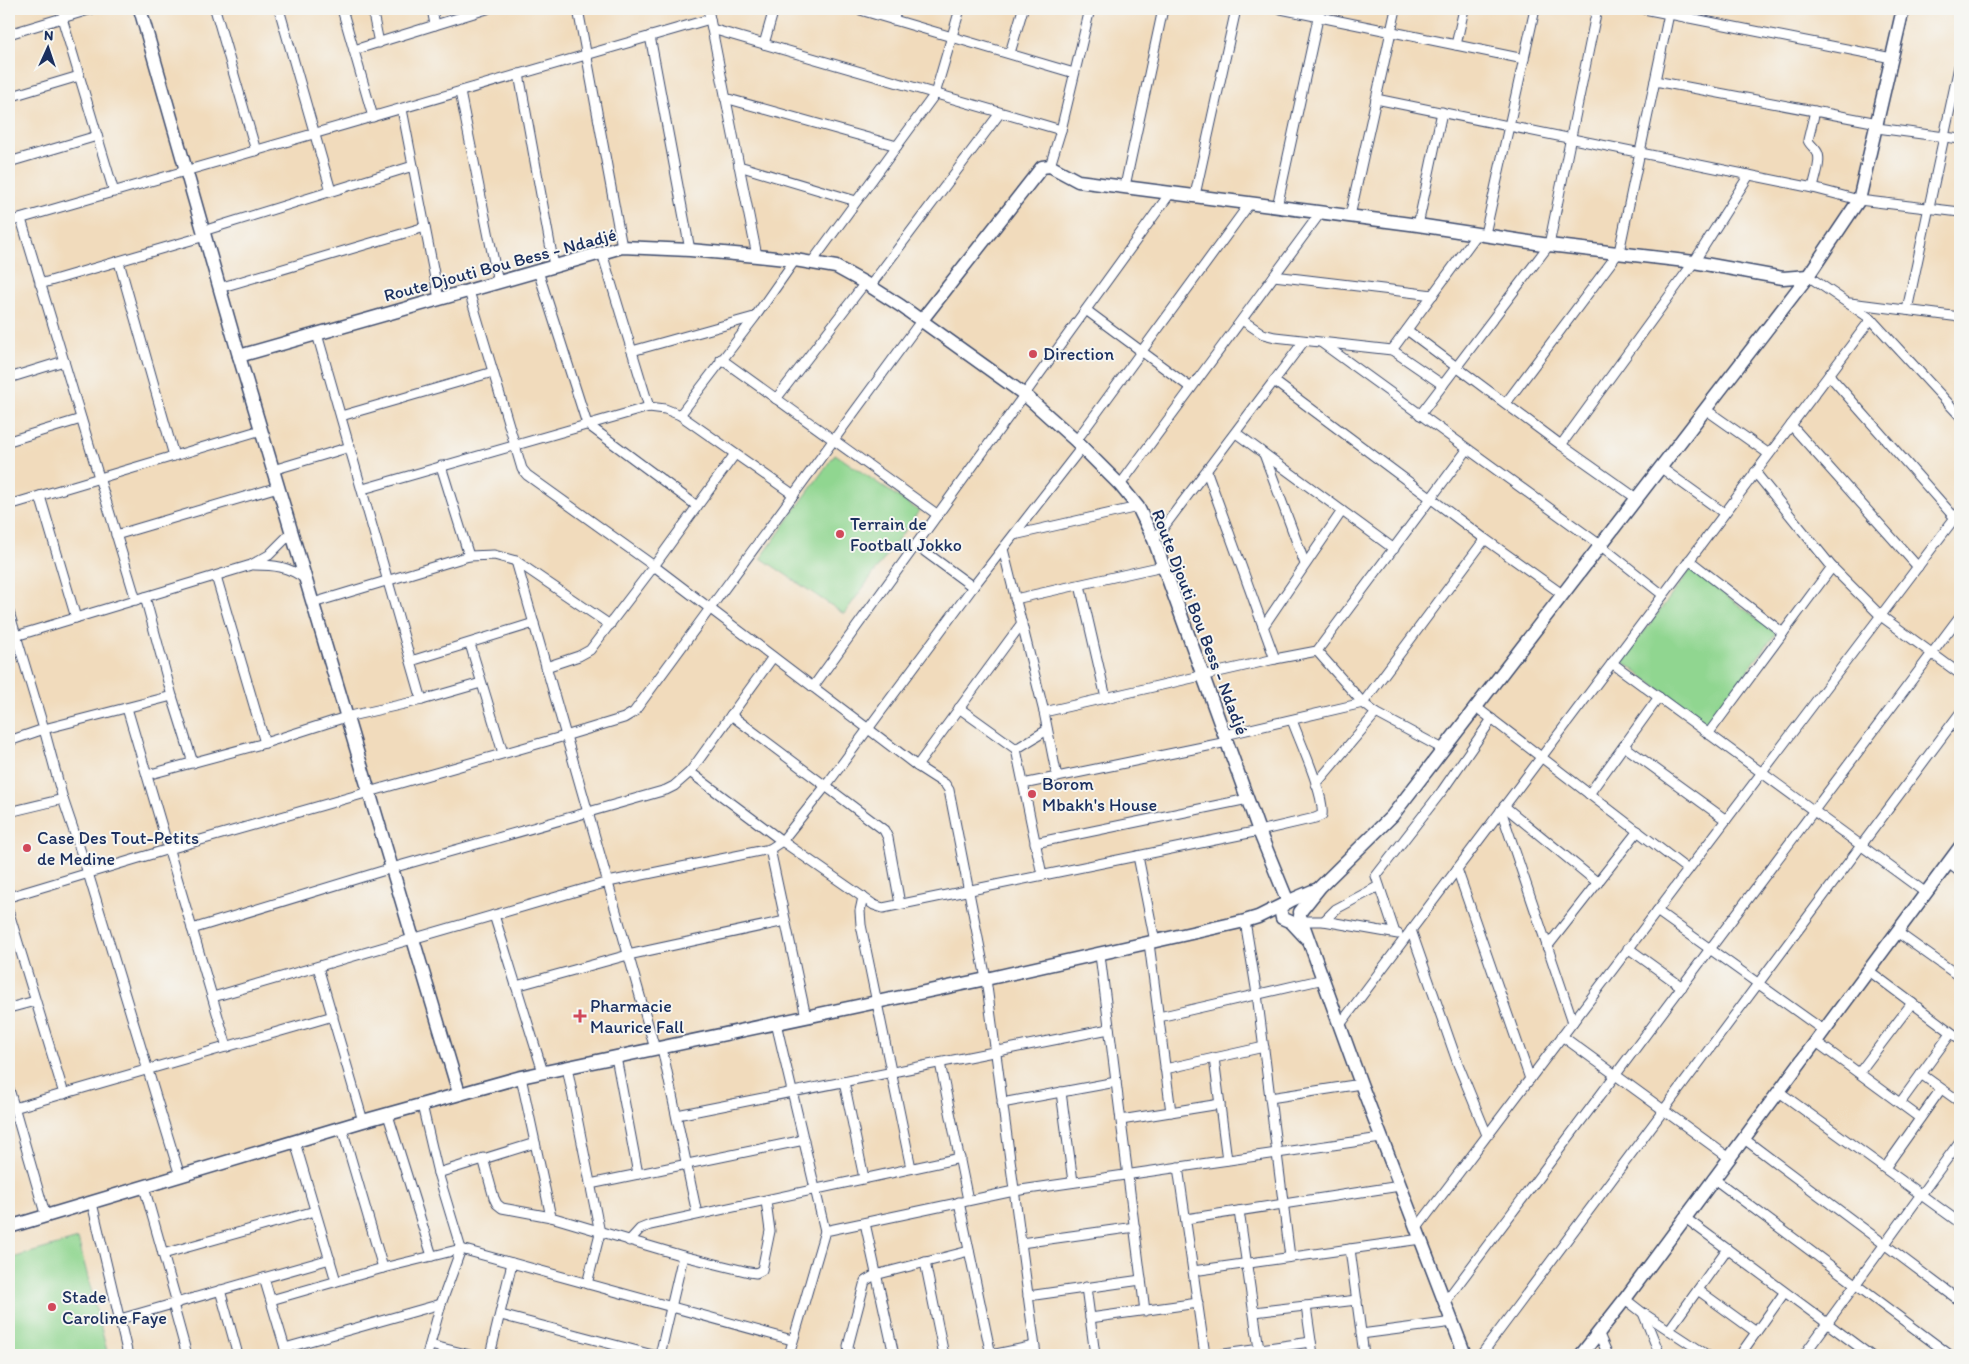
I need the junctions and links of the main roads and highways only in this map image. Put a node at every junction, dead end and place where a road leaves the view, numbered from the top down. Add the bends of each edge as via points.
1 (140, 9) edge
2 (1903, 9) edge
3 (1808, 276) junction
4 (920, 321) junction
5 (239, 356) junction
6 (1960, 847) edge
7 (1320, 887) junction
8 (1287, 903) junction
9 (1258, 917) junction
10 (1295, 918) junction
11 (460, 1093) junction
12 (9, 1227) edge
13 (1465, 1355) edge
14 (1581, 1355) edge

1 - 5 main road
2 - 3 main road via 1859,200
3 - 4 main road via 1783,278 1694,262 1078,181 1050,166 1042,167
3 - 7 main road via 1392,816
4 - 5 main road, Route Djouti Bou Bess - Ndadjé via 868,284 836,267 756,256 622,247
4 - 8 main road, Route Djouti Bou Bess - Ndadjé via 1024,395 1079,444 1138,507 1154,540
5 - 11 main road
6 - 14 main road
7 - 8 main road
7 - 10 main road
8 - 9 main road
8 - 10 main road via 1298,905
8 - 10 main road via 1279,912
9 - 10 main road
9 - 11 main road via 986,979 543,1072
10 - 13 main road via 1324,979
11 - 12 main road

